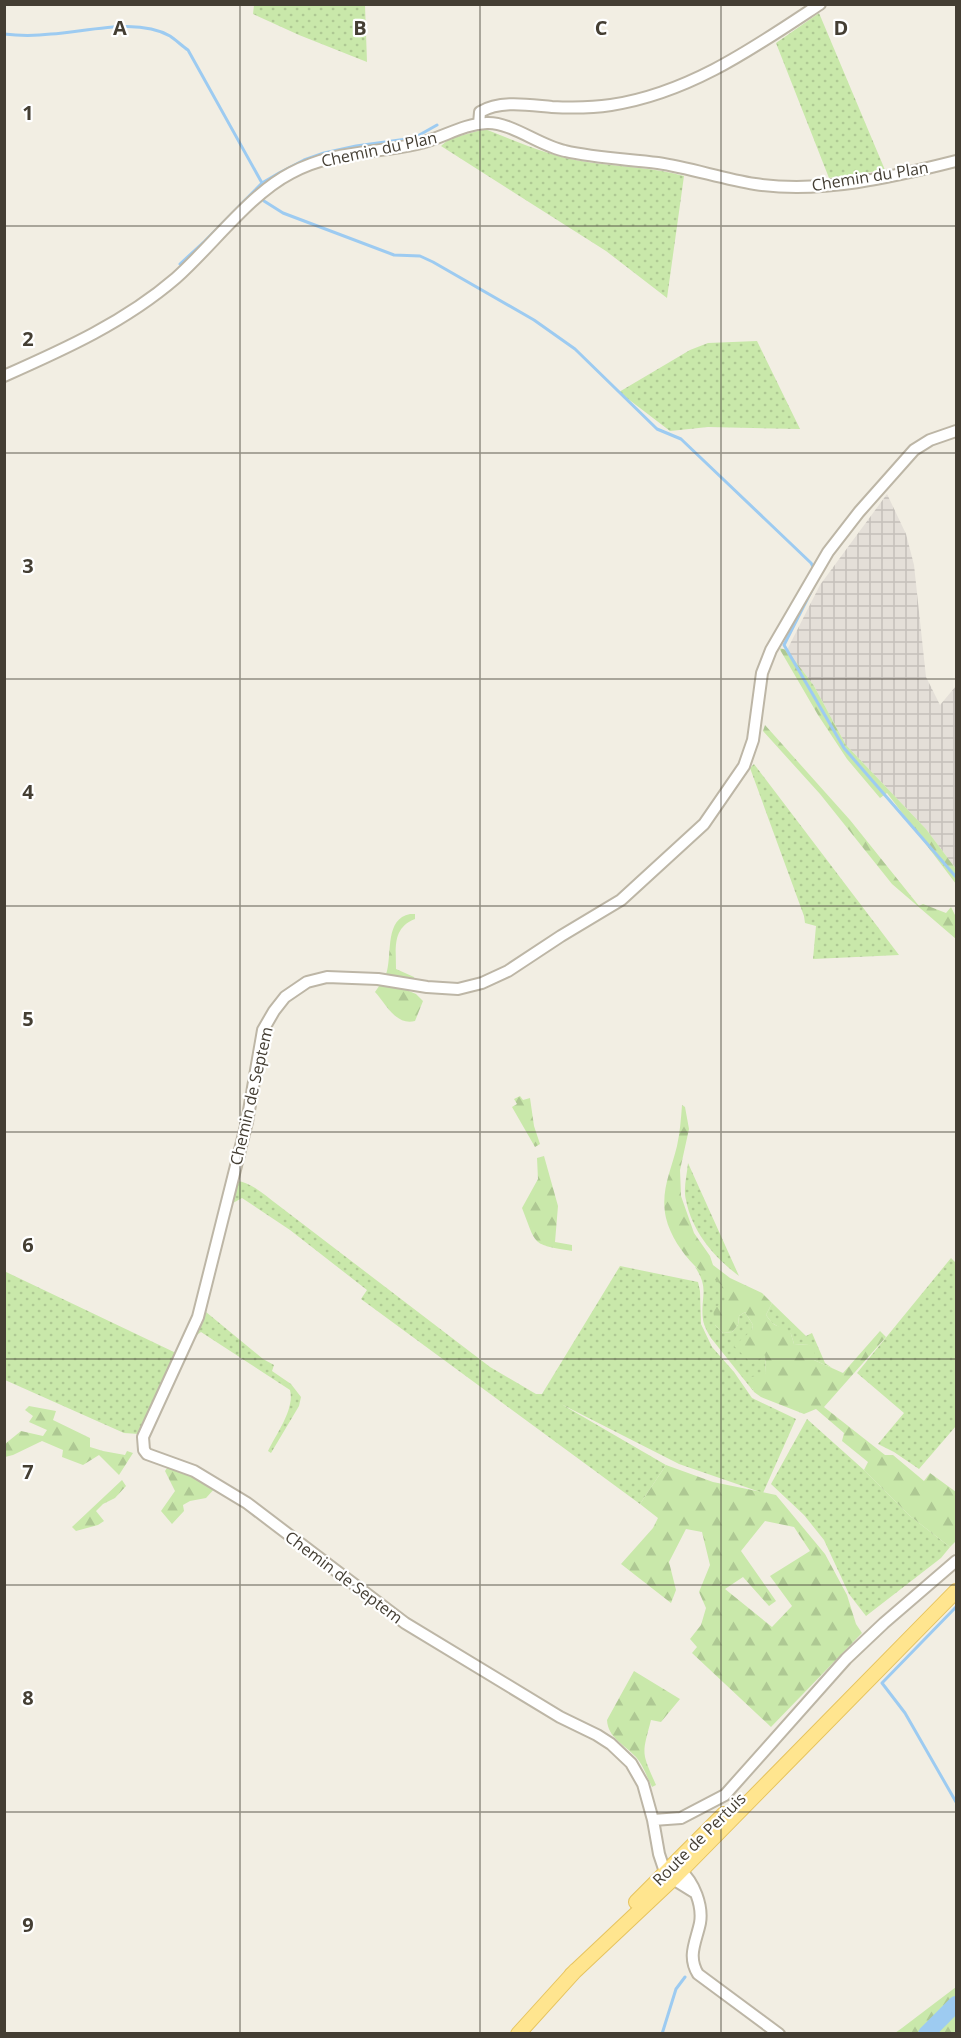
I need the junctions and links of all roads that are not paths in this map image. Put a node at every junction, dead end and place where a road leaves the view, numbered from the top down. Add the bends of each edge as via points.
1 (820, 4) edge
2 (479, 124) junction
3 (957, 161) edge
4 (4, 376) edge
5 (957, 431) edge
6 (957, 1561) edge
7 (957, 1591) edge
8 (653, 1820) junction
9 (673, 1873) junction
10 (518, 2034) edge
11 (779, 2034) edge

1 - 2 street via 707,74 668,92 585,108 493,106 480,112
2 - 3 street, Chemin du Plan via 504,126 565,151 774,186 878,178
2 - 4 street, Chemin du Plan via 420,143 326,157 291,173 262,192 196,260 151,298 80,342
5 - 8 street, Chemin de Septem via 914,450 828,552 768,657 758,695 753,740 744,766 704,824 621,900 482,983 458,988 427,987 378,979 327,977 307,982 285,997 262,1030 247,1122 198,1317 143,1437 147,1454 194,1471 247,1503 405,1623 611,1744 637,1771
6 - 8 street via 846,1659 725,1795 681,1818
7 - 9 main road, Route de Pertuis
8 - 9 street, Chemin de Septem via 659,1854
9 - 10 main road, Route de Pertuis
9 - 11 street via 694,1892 700,1915 693,1946 695,1969 703,1980

